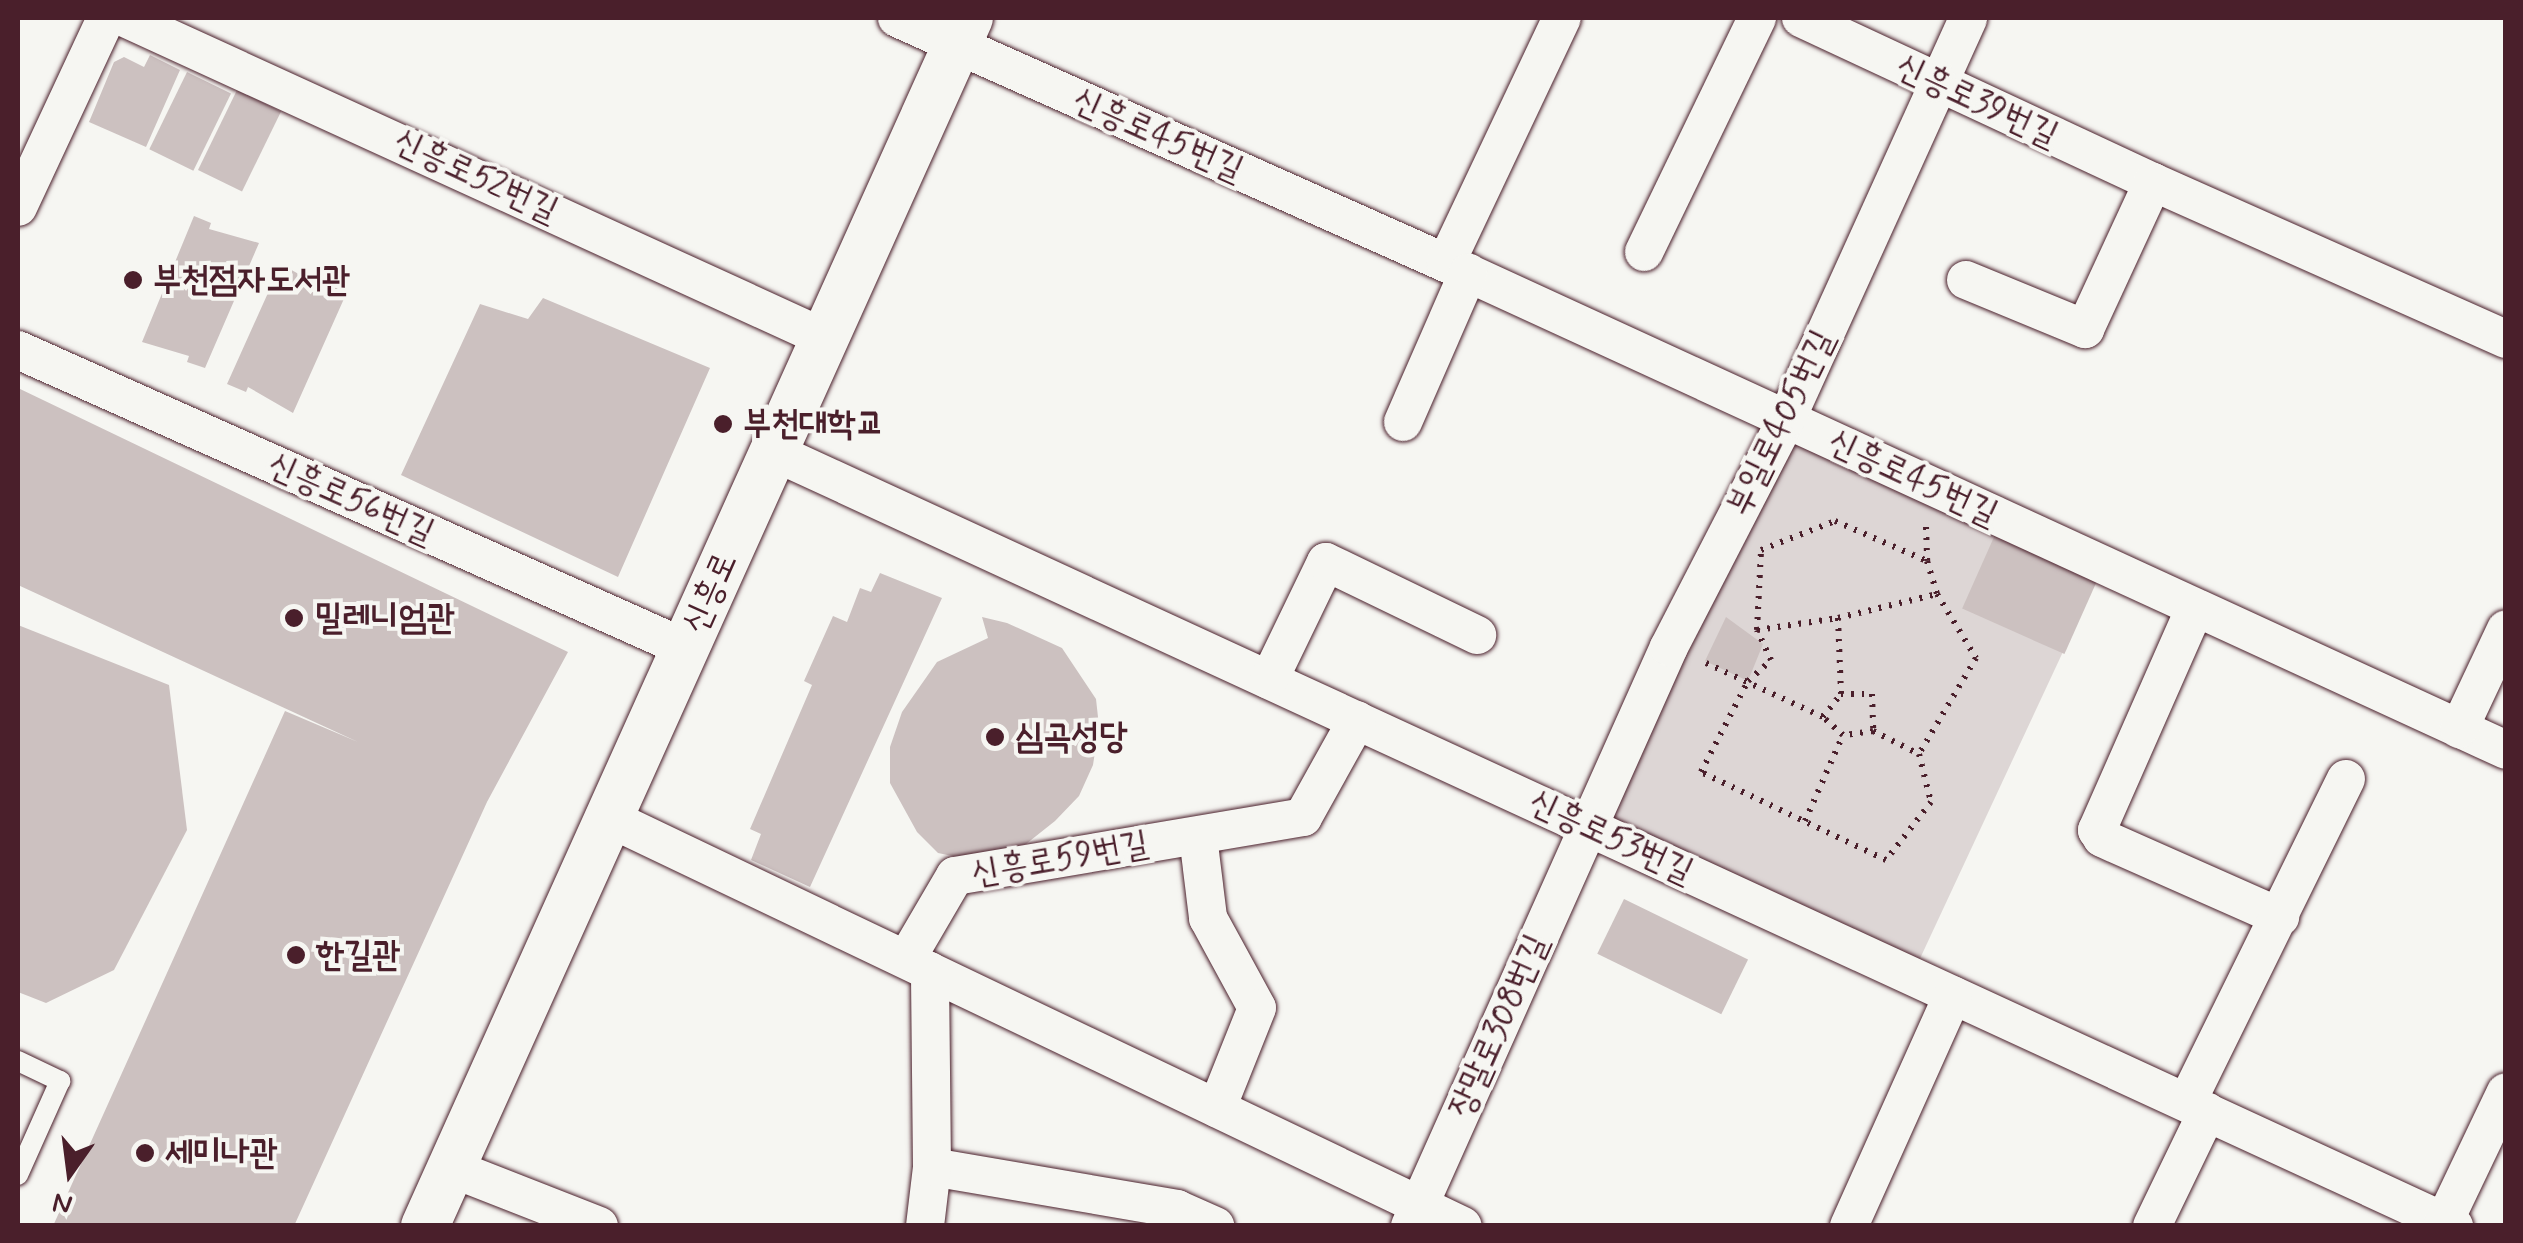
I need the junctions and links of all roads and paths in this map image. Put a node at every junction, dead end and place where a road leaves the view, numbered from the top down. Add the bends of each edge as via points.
1 (106, 18) edge
2 (125, 18) edge
3 (896, 18) edge
4 (1562, 18) edge
5 (1757, 18) edge
6 (1802, 18) edge
7 (1968, 18) edge
8 (963, 31) edge
9 (1940, 84) junction
10 (2154, 182) junction
11 (18, 207) edge
12 (1644, 252) dead end
13 (1457, 268) junction
14 (1966, 280) dead end
15 (825, 338) junction
16 (2506, 339) edge
17 (18, 350) edge
18 (1786, 420) junction
19 (1403, 422) dead end
20 (774, 452) junction
21 (1937, 594) junction
22 (2194, 608) junction
23 (1838, 618) junction
24 (1757, 630) junction
25 (2506, 630) edge
26 (1477, 635) dead end
27 (685, 648) junction
28 (1269, 680) junction
29 (1748, 681) junction
30 (1840, 694) junction
31 (1823, 716) junction
32 (1357, 720) junction
33 (2459, 729) junction
34 (1873, 731) junction
35 (1842, 736) junction
36 (2506, 750) edge
37 (1919, 754) junction
38 (2346, 779) dead end
39 (609, 818) junction
40 (1805, 822) junction
41 (1589, 827) junction
42 (1198, 836) junction
43 (2280, 917) junction
44 (918, 964) junction
45 (1953, 995) junction
46 (18, 1062) edge
47 (2506, 1092) edge
48 (2197, 1107) junction
49 (1217, 1108) junction
50 (932, 1167) junction
51 (451, 1168) junction
52 (18, 1175) edge
53 (1415, 1215) edge
54 (2447, 1224) edge
55 (425, 1226) edge
56 (599, 1226) edge
57 (926, 1226) edge
58 (1215, 1226) edge
59 (1464, 1226) edge
60 (1849, 1226) edge
61 (2152, 1226) edge

1 - 11 street
2 - 15 street, 신흥로52번길
3 - 8 street, 신흥로45번길
4 - 13 street
5 - 12 street
6 - 9 street, 신흥로39번길
7 - 9 street, 부일로405번길
8 - 13 street, 신흥로45번길
8 - 15 street, 신흥로
9 - 10 street, 신흥로39번길
9 - 18 street, 부일로405번길
10 - 14 street via 2085,328
10 - 16 street, 신흥로39번길
13 - 18 street, 신흥로45번길
13 - 19 street
15 - 20 street, 신흥로
17 - 27 street, 신흥로56번길
18 - 22 street, 신흥로45번길
18 - 41 street, 부일로405번길 via 1669,647
20 - 27 street, 신흥로
20 - 28 street, 신흥로53번길
21 - 23 path
21 - 24 path via 1926,560 1835,521 1761,550
21 - 37 path via 1976,658
22 - 33 street, 신흥로45번길
22 - 43 street via 2097,830 2102,838
23 - 24 path
23 - 30 path
24 - 29 path via 1771,660
25 - 33 street
26 - 28 street via 1326,562
27 - 39 street, 신흥로
28 - 32 street, 신흥로53번길
29 - 31 path
29 - 40 path via 1701,772
30 - 31 path
30 - 34 path via 1872,694
31 - 35 path
32 - 41 street, 신흥로53번길
32 - 42 street, 신흥로59번길 via 1303,816
33 - 36 street, 신흥로45번길
34 - 35 path
34 - 37 path
35 - 40 path
37 - 40 path via 1931,802 1886,860
38 - 43 street
39 - 44 street
39 - 51 street, 신흥로
41 - 45 street, 신흥로53번길
41 - 53 street, 장말로308번길
42 - 44 street, 신흥로59번길 via 955,876
42 - 49 street, 신흥로59번길 via 1208,918 1257,1008
43 - 48 street
44 - 49 street
44 - 50 street
45 - 48 street, 신흥로53번길
45 - 60 street
46 - 52 lane via 60,1080
47 - 54 street
48 - 54 street, 신흥로53번길
48 - 61 street
49 - 53 street
50 - 57 street
50 - 58 street via 1177,1209
51 - 55 street, 신흥로
51 - 56 street
53 - 59 street

